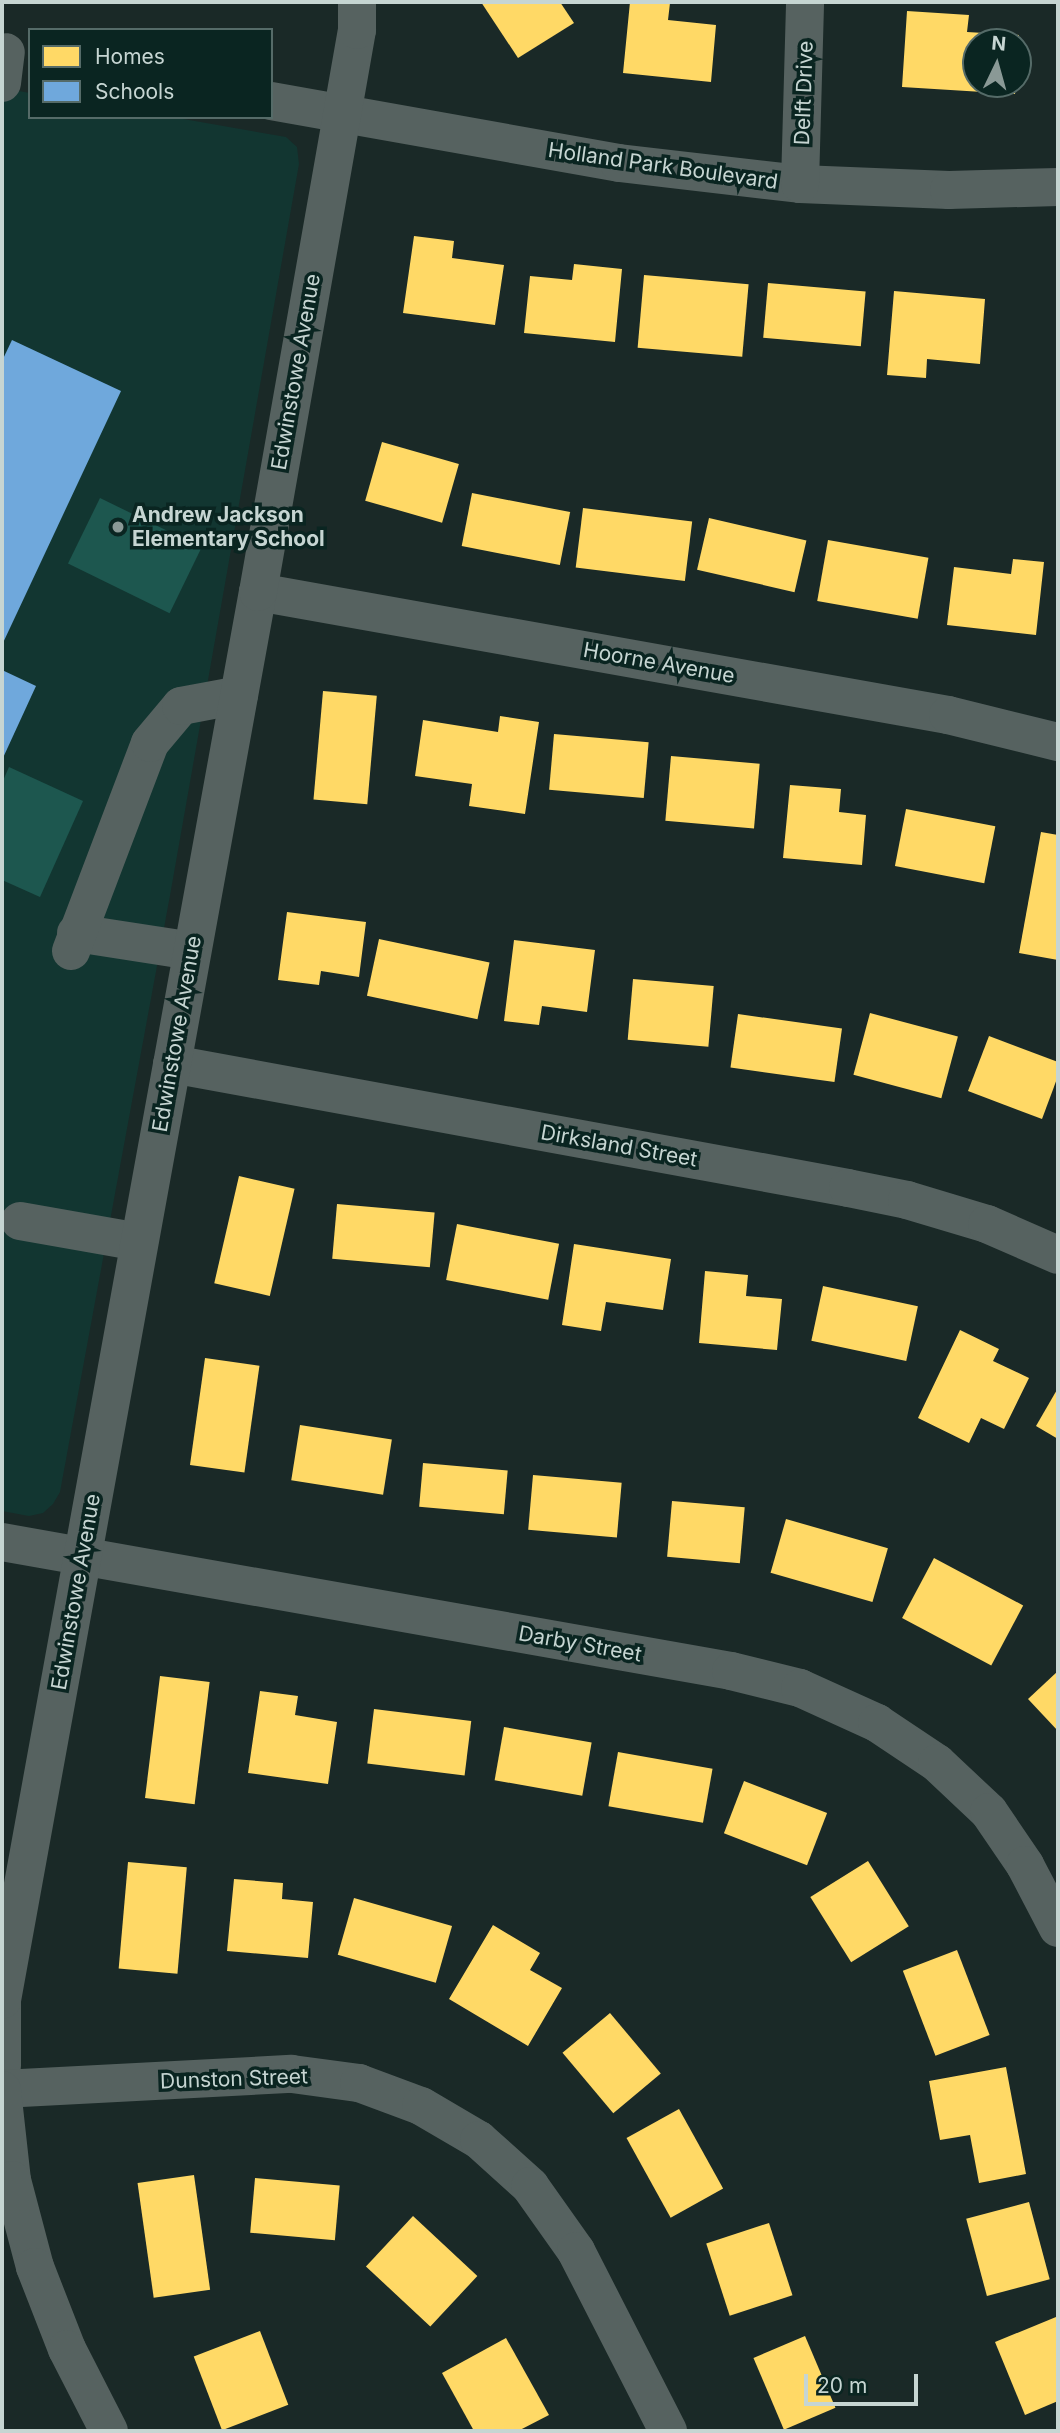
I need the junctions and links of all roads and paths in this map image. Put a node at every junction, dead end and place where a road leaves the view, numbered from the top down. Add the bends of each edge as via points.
1 (357, 2) edge
2 (805, 2) edge
3 (273, 101) edge
4 (341, 114) junction
5 (800, 184) junction
6 (1058, 187) edge
7 (258, 592) junction
8 (239, 695) junction
9 (1058, 742) edge
10 (192, 951) junction
11 (172, 1064) junction
12 (20, 1222) dead end
13 (139, 1242) junction
14 (1058, 1255) edge
15 (2, 1542) edge
16 (82, 1556) junction
17 (1058, 1928) edge
18 (2, 2066) edge
19 (2, 2090) edge
20 (109, 2431) edge
21 (668, 2431) edge

1 - 4 street, Edwinstowe Avenue via 357,30
2 - 5 street, Delft Drive
3 - 4 street, Holland Park Boulevard
4 - 5 street, Holland Park Boulevard via 619,163
4 - 7 street, Edwinstowe Avenue
5 - 6 street, Holland Park Boulevard via 950,190
7 - 8 street, Edwinstowe Avenue
7 - 9 street, Hoorne Avenue via 948,715
8 - 10 street, Edwinstowe Avenue
8 - 10 street via 181,706 150,743 73,942
10 - 11 street, Edwinstowe Avenue
11 - 13 street, Edwinstowe Avenue
11 - 14 street, Dirksland Street via 907,1200 987,1224
12 - 13 street
13 - 16 street, Edwinstowe Avenue
15 - 16 street, Darby Street
16 - 17 street, Darby Street via 731,1671 800,1688 877,1723 937,1763 989,1812 1025,1865
16 - 18 street, Edwinstowe Avenue via 2,2000
19 - 20 street via 12,2180 35,2267
19 - 21 street, Dunston Street via 292,2074 359,2082 421,2106 479,2140 530,2186 576,2251

